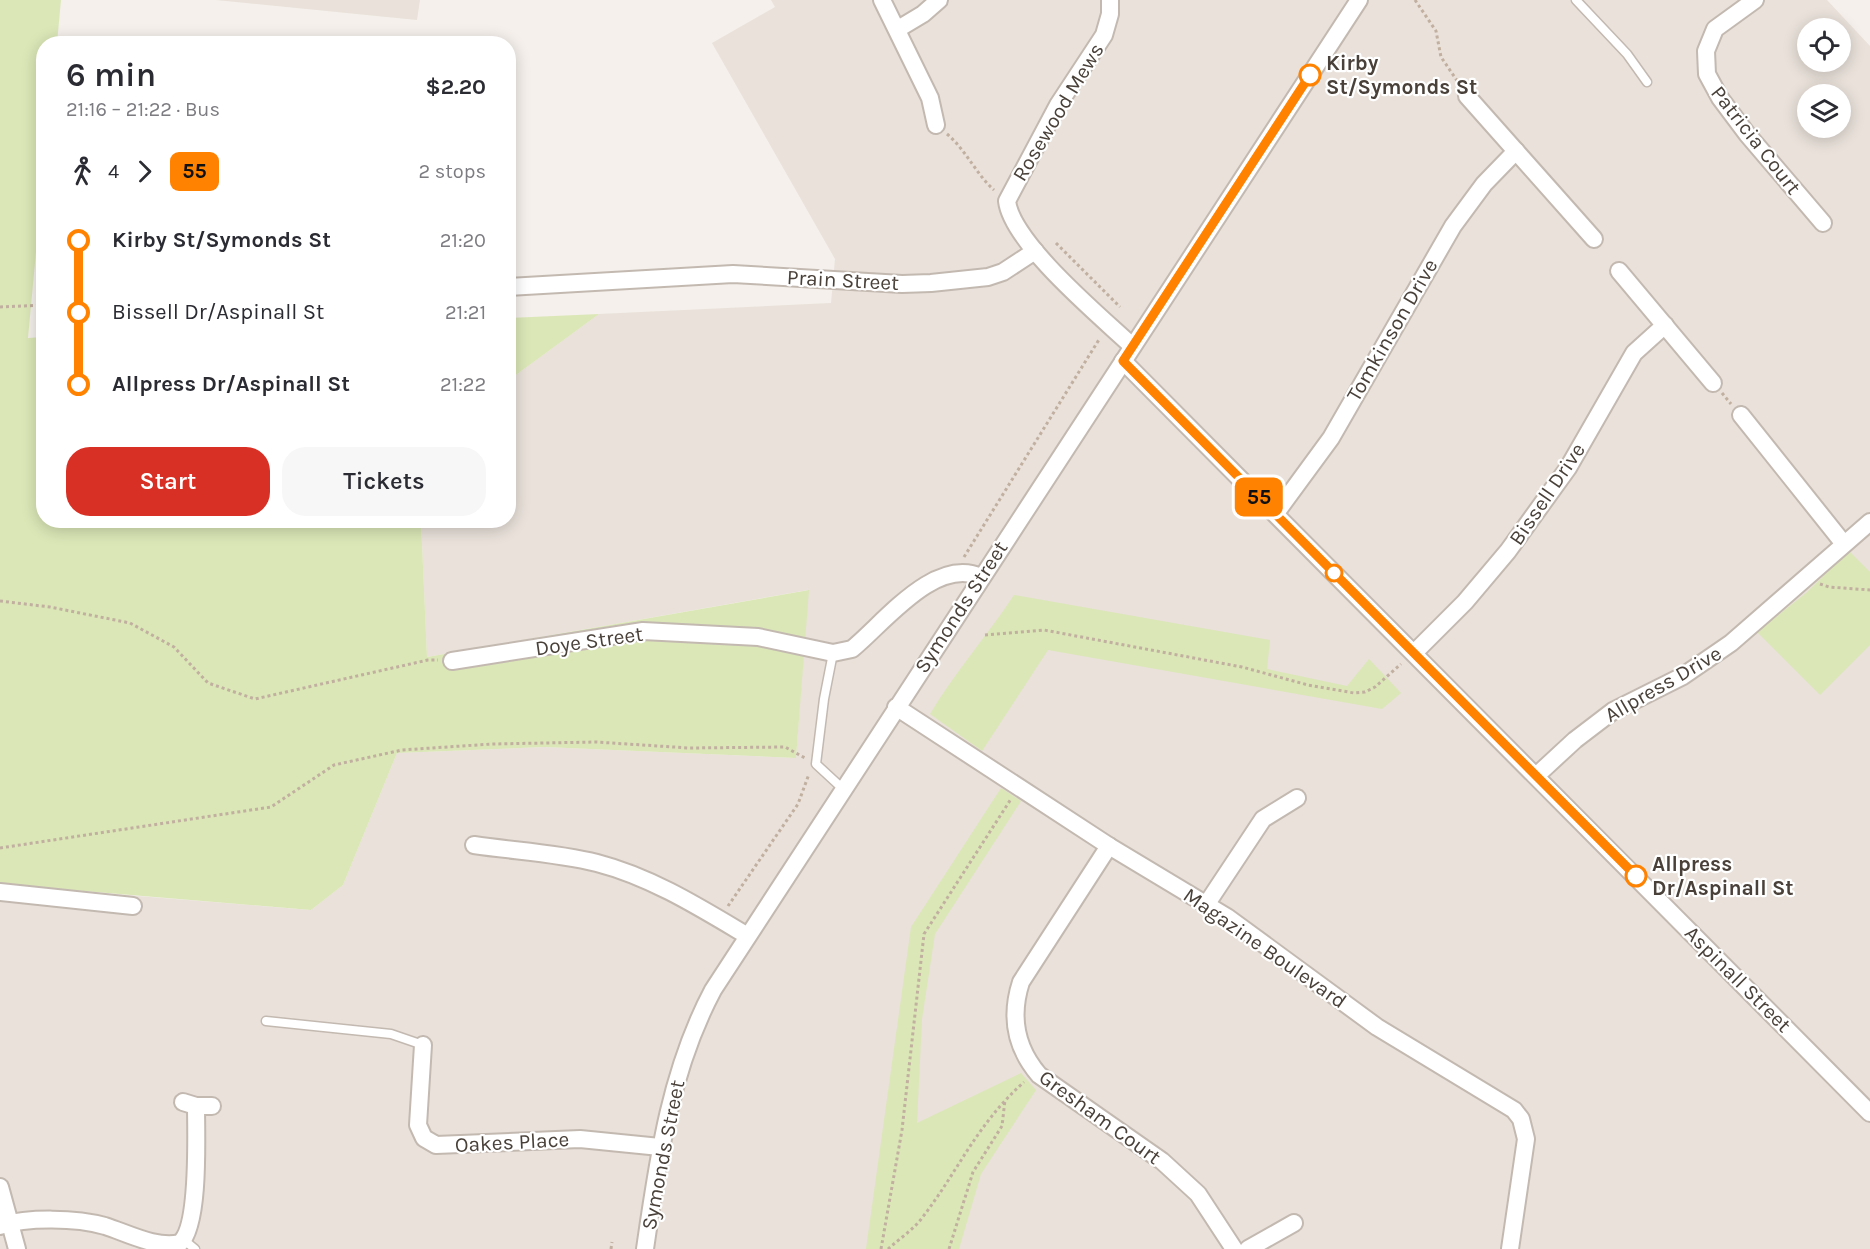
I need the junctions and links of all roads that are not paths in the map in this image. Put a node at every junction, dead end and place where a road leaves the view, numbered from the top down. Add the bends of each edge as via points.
1 (882, 0) edge
2 (939, 0) edge
3 (1110, 0) edge
4 (1359, 0) edge
5 (1576, 0) edge
6 (1755, 0) edge
7 (898, 29) junction
8 (1647, 81) dead end
9 (1467, 96) road end
10 (936, 125) road end
11 (1516, 151) junction
12 (1823, 223) dead end
13 (1594, 239) dead end
14 (1035, 251) junction
15 (1619, 271) dead end
16 (516, 286) edge
17 (1665, 325) junction
18 (1132, 346) junction
19 (1123, 361) junction
20 (1713, 383) road end
21 (1741, 415) road end
22 (1275, 513) junction
23 (1870, 522) edge
24 (1844, 544) junction
25 (981, 577) junction
26 (833, 653) junction
27 (1414, 653) junction
28 (452, 661) road end
29 (896, 707) junction
30 (1536, 776) junction
31 (842, 788) junction
32 (1297, 798) dead end
33 (474, 845) dead end
34 (1109, 846) junction
35 (0, 892) edge
36 (1206, 905) junction
37 (133, 906) dead end
38 (747, 935) junction
39 (266, 1021) dead end
40 (423, 1045) joint
41 (197, 1105) dead end
42 (1870, 1113) edge
43 (660, 1147) junction
44 (0, 1187) edge
45 (1294, 1223) dead end
46 (5, 1224) edge
47 (189, 1244) edge
48 (17, 1249) edge
49 (645, 1249) edge
50 (1234, 1249) edge
51 (1248, 1249) edge
52 (1510, 1249) edge

1 - 7 street
2 - 7 street
3 - 14 street, Rosewood Mews via 1104,35 1058,105 1007,201 1014,223
4 - 18 street, Symonds Street
5 - 8 lane
6 - 12 street, Patricia Court via 1715,29 1706,51 1707,74 1747,134
7 - 10 street via 930,98
9 - 11 street
11 - 13 street
11 - 22 street, Tomkinson Drive via 1484,184 1453,226 1331,438
14 - 16 street, Prain Street via 995,274 931,283 734,274
14 - 18 street
15 - 17 street
17 - 20 street
17 - 27 street, Bissell Drive via 1634,354 1568,468 1508,551 1466,602
18 - 19 street, Symonds Street
19 - 22 street, Aspinall Street
19 - 25 street, Symonds Street
21 - 24 street
22 - 27 street, Aspinall Street
23 - 24 street, Allpress Drive
24 - 30 street, Allpress Drive via 1731,643 1683,676 1613,711
25 - 26 street via 954,572 929,583 852,649
25 - 29 street, Symonds Street
26 - 28 street, Doye Street via 758,637 643,631
26 - 31 lane via 816,764
27 - 30 street, Aspinall Street
29 - 31 street, Symonds Street
29 - 34 street, Magazine Boulevard
30 - 42 street, Aspinall Street
31 - 38 street, Symonds Street
32 - 36 street via 1263,819
33 - 38 street via 596,862 641,877
34 - 36 street, Magazine Boulevard
34 - 50 street, Gresham Court via 1030,964 1015,998 1016,1034 1039,1076 1162,1161 1198,1194
35 - 37 street
36 - 52 street, Magazine Boulevard via 1251,933 1377,1028 1514,1110 1521,1119 1526,1139
38 - 43 street, Symonds Street via 712,990 688,1043
39 - 40 lane via 392,1034
40 - 43 street, Oakes Place via 418,1125 430,1142 451,1146 580,1139
41 - 47 street via 195,1195
43 - 49 street, Symonds Street
44 - 46 street
45 - 51 street
46 - 47 street via 35,1219 102,1225 161,1244
46 - 48 street

